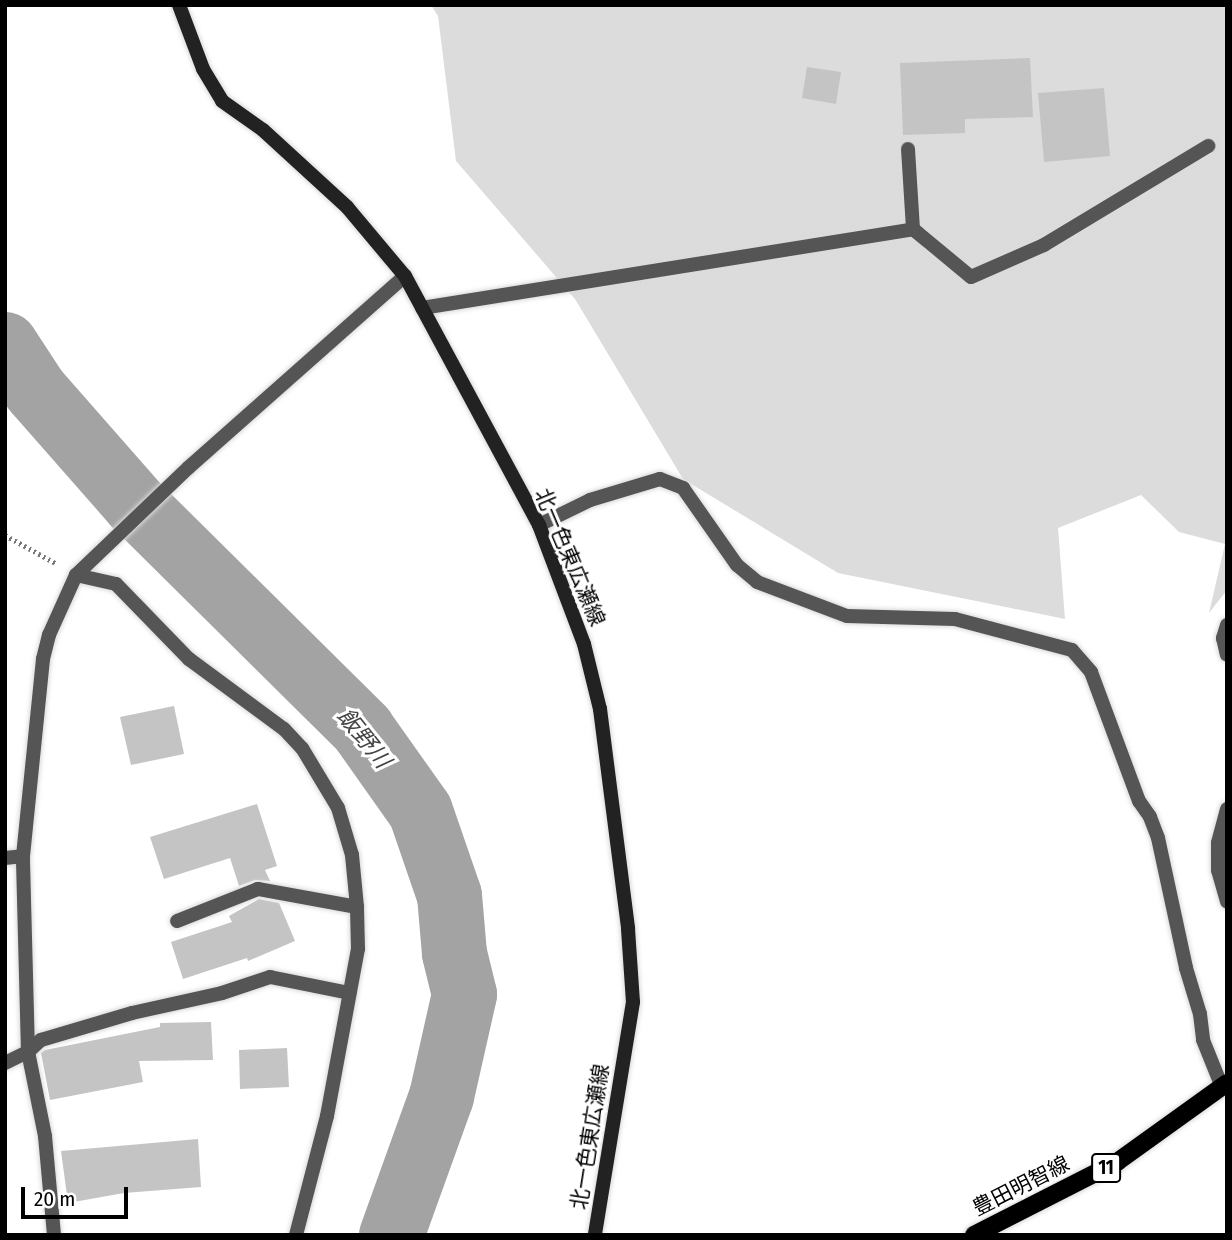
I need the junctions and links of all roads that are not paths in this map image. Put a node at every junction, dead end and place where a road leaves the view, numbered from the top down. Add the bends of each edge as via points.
1 (179, 5) edge
2 (1208, 146) dead end
3 (908, 149) dead end
4 (914, 229) junction
5 (405, 276) junction
6 (422, 308) junction
7 (539, 525) junction
8 (76, 575) junction
9 (1227, 625) edge
10 (1227, 655) edge
11 (1227, 809) edge
12 (23, 856) junction
13 (5, 858) edge
14 (1227, 902) edge
15 (357, 907) junction
16 (177, 921) dead end
17 (349, 993) junction
18 (28, 1052) junction
19 (5, 1063) edge
20 (1224, 1085) edge
21 (54, 1235) edge
22 (296, 1235) edge
23 (595, 1235) edge
24 (974, 1235) edge

1 - 5 main road, 北一色東広瀬線 via 203,69 222,101 263,130 347,207
2 - 4 street via 1044,245 971,277
3 - 4 street
4 - 6 street
5 - 6 main road, 北一色東広瀬線
5 - 8 street via 189,467
6 - 7 main road, 北一色東広瀬線
7 - 20 street via 590,500 660,479 683,488 737,565 757,582 847,615 955,619 1072,649 1091,673 1139,801 1158,838 1203,1040
7 - 23 main road, 北一色東広瀬線 via 584,644 600,709 628,929 633,1002
8 - 12 street via 43,659
8 - 15 street via 116,584 189,659 250,701 302,748 338,808 352,855
9 - 10 street via 1223,638
11 - 14 street via 1218,843 1218,870
12 - 13 street
12 - 18 street
15 - 16 street via 258,889
15 - 17 street via 358,949
17 - 18 street via 271,977 41,1040
17 - 22 street via 327,1116
18 - 19 street
18 - 21 street via 45,1136
20 - 24 main road, 豊田明智線 / 11 via 1117,1162

